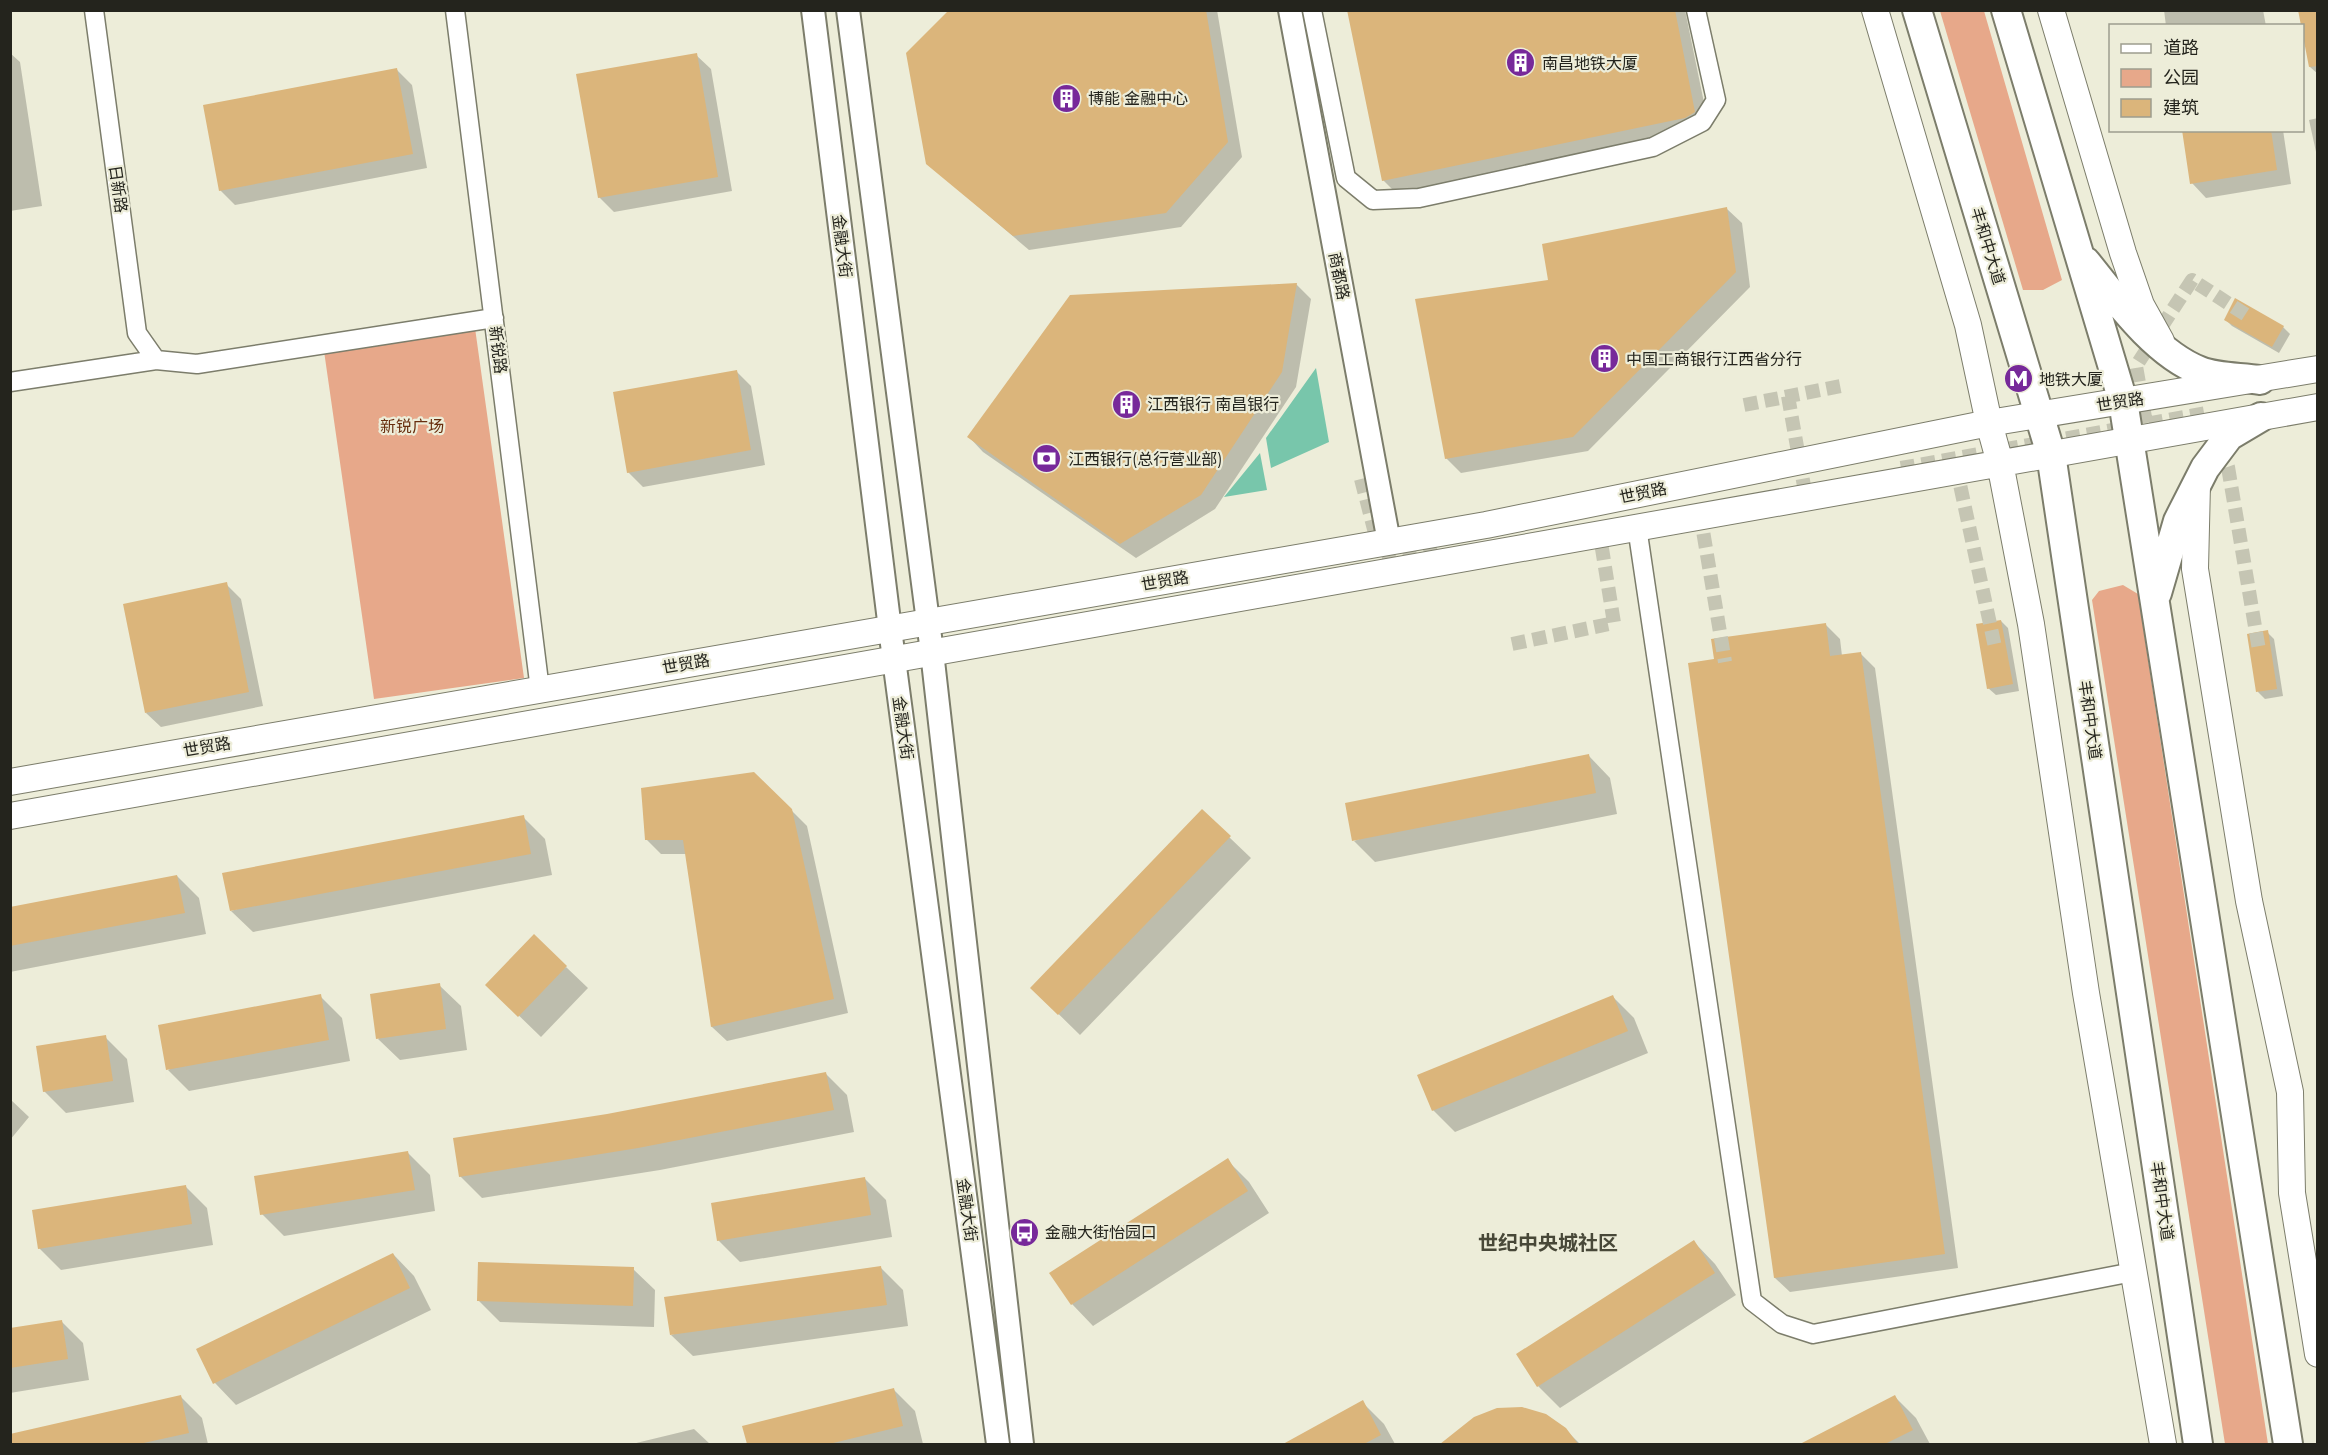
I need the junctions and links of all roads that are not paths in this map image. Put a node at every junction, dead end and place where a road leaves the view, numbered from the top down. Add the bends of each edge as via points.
1 (94, 10) edge
2 (455, 10) edge
3 (813, 10) edge
4 (848, 10) edge
5 (1290, 10) edge
6 (1312, 10) edge
7 (1696, 10) edge
8 (1875, 10) edge
9 (1917, 10) edge
10 (2006, 10) edge
11 (2051, 10) edge
12 (2077, 251) junction
13 (494, 318) junction
14 (2167, 351) junction
15 (156, 360) junction
16 (2318, 369) edge
17 (2260, 380) junction
18 (10, 382) edge
19 (2123, 401) junction
20 (2318, 407) edge
21 (2039, 414) junction
22 (2261, 417) junction
23 (1989, 423) junction
24 (2129, 440) junction
25 (2050, 454) junction
26 (2000, 463) junction
27 (2197, 484) junction
28 (1637, 527) junction
29 (1389, 542) junction
30 (2155, 600) junction
31 (928, 622) junction
32 (890, 629) junction
33 (932, 652) junction
34 (894, 659) junction
35 (540, 690) junction
36 (10, 782) edge
37 (10, 816) edge
38 (2133, 1272) junction
39 (2318, 1354) edge
40 (998, 1444) edge
41 (1022, 1444) edge
42 (2163, 1444) edge
43 (2198, 1444) edge
44 (2288, 1444) edge

1 - 15 street, 日新路 via 137,333
2 - 13 street, 新锐路
3 - 32 street, 金融大街
4 - 31 street, 金融大街
5 - 29 street, 商都路
6 - 7 street via 1346,178 1373,200 1419,198 1653,147 1702,122 1716,100
8 - 23 main road via 1968,325
9 - 21 main road, 丰和中大道
10 - 12 main road
11 - 14 main road via 2123,253 2141,305
12 - 14 main road via 2128,314
12 - 19 main road
13 - 15 street via 197,364
13 - 35 street, 新锐路
14 - 17 main road via 2200,372
15 - 18 street
16 - 17 main road, 世贸路
17 - 19 main road, 世贸路
19 - 21 main road, 世贸路
19 - 24 main road
20 - 22 main road, 世贸路
21 - 23 main road, 世贸路
21 - 25 main road, 丰和中大道
22 - 24 main road, 世贸路
22 - 27 main road via 2229,436
23 - 26 main road
23 - 29 main road, 世贸路
24 - 25 main road, 世贸路
24 - 30 main road
25 - 26 main road, 世贸路
25 - 43 main road, 丰和中大道
26 - 28 main road, 世贸路
26 - 38 main road via 2031,624 2086,993
27 - 30 main road via 2178,521
27 - 39 main road via 2195,569 2249,901 2290,1092 2292,1193
28 - 33 main road, 世贸路
28 - 38 street via 1752,1301 1782,1324 1813,1334
29 - 31 main road, 世贸路
30 - 44 main road
31 - 32 main road, 世贸路
31 - 33 street, 金融大街
32 - 34 street, 金融大街
32 - 35 main road, 世贸路
33 - 34 main road, 世贸路
33 - 41 street, 金融大街
34 - 37 main road, 世贸路
34 - 40 street, 金融大街
35 - 36 main road, 世贸路
38 - 42 main road

